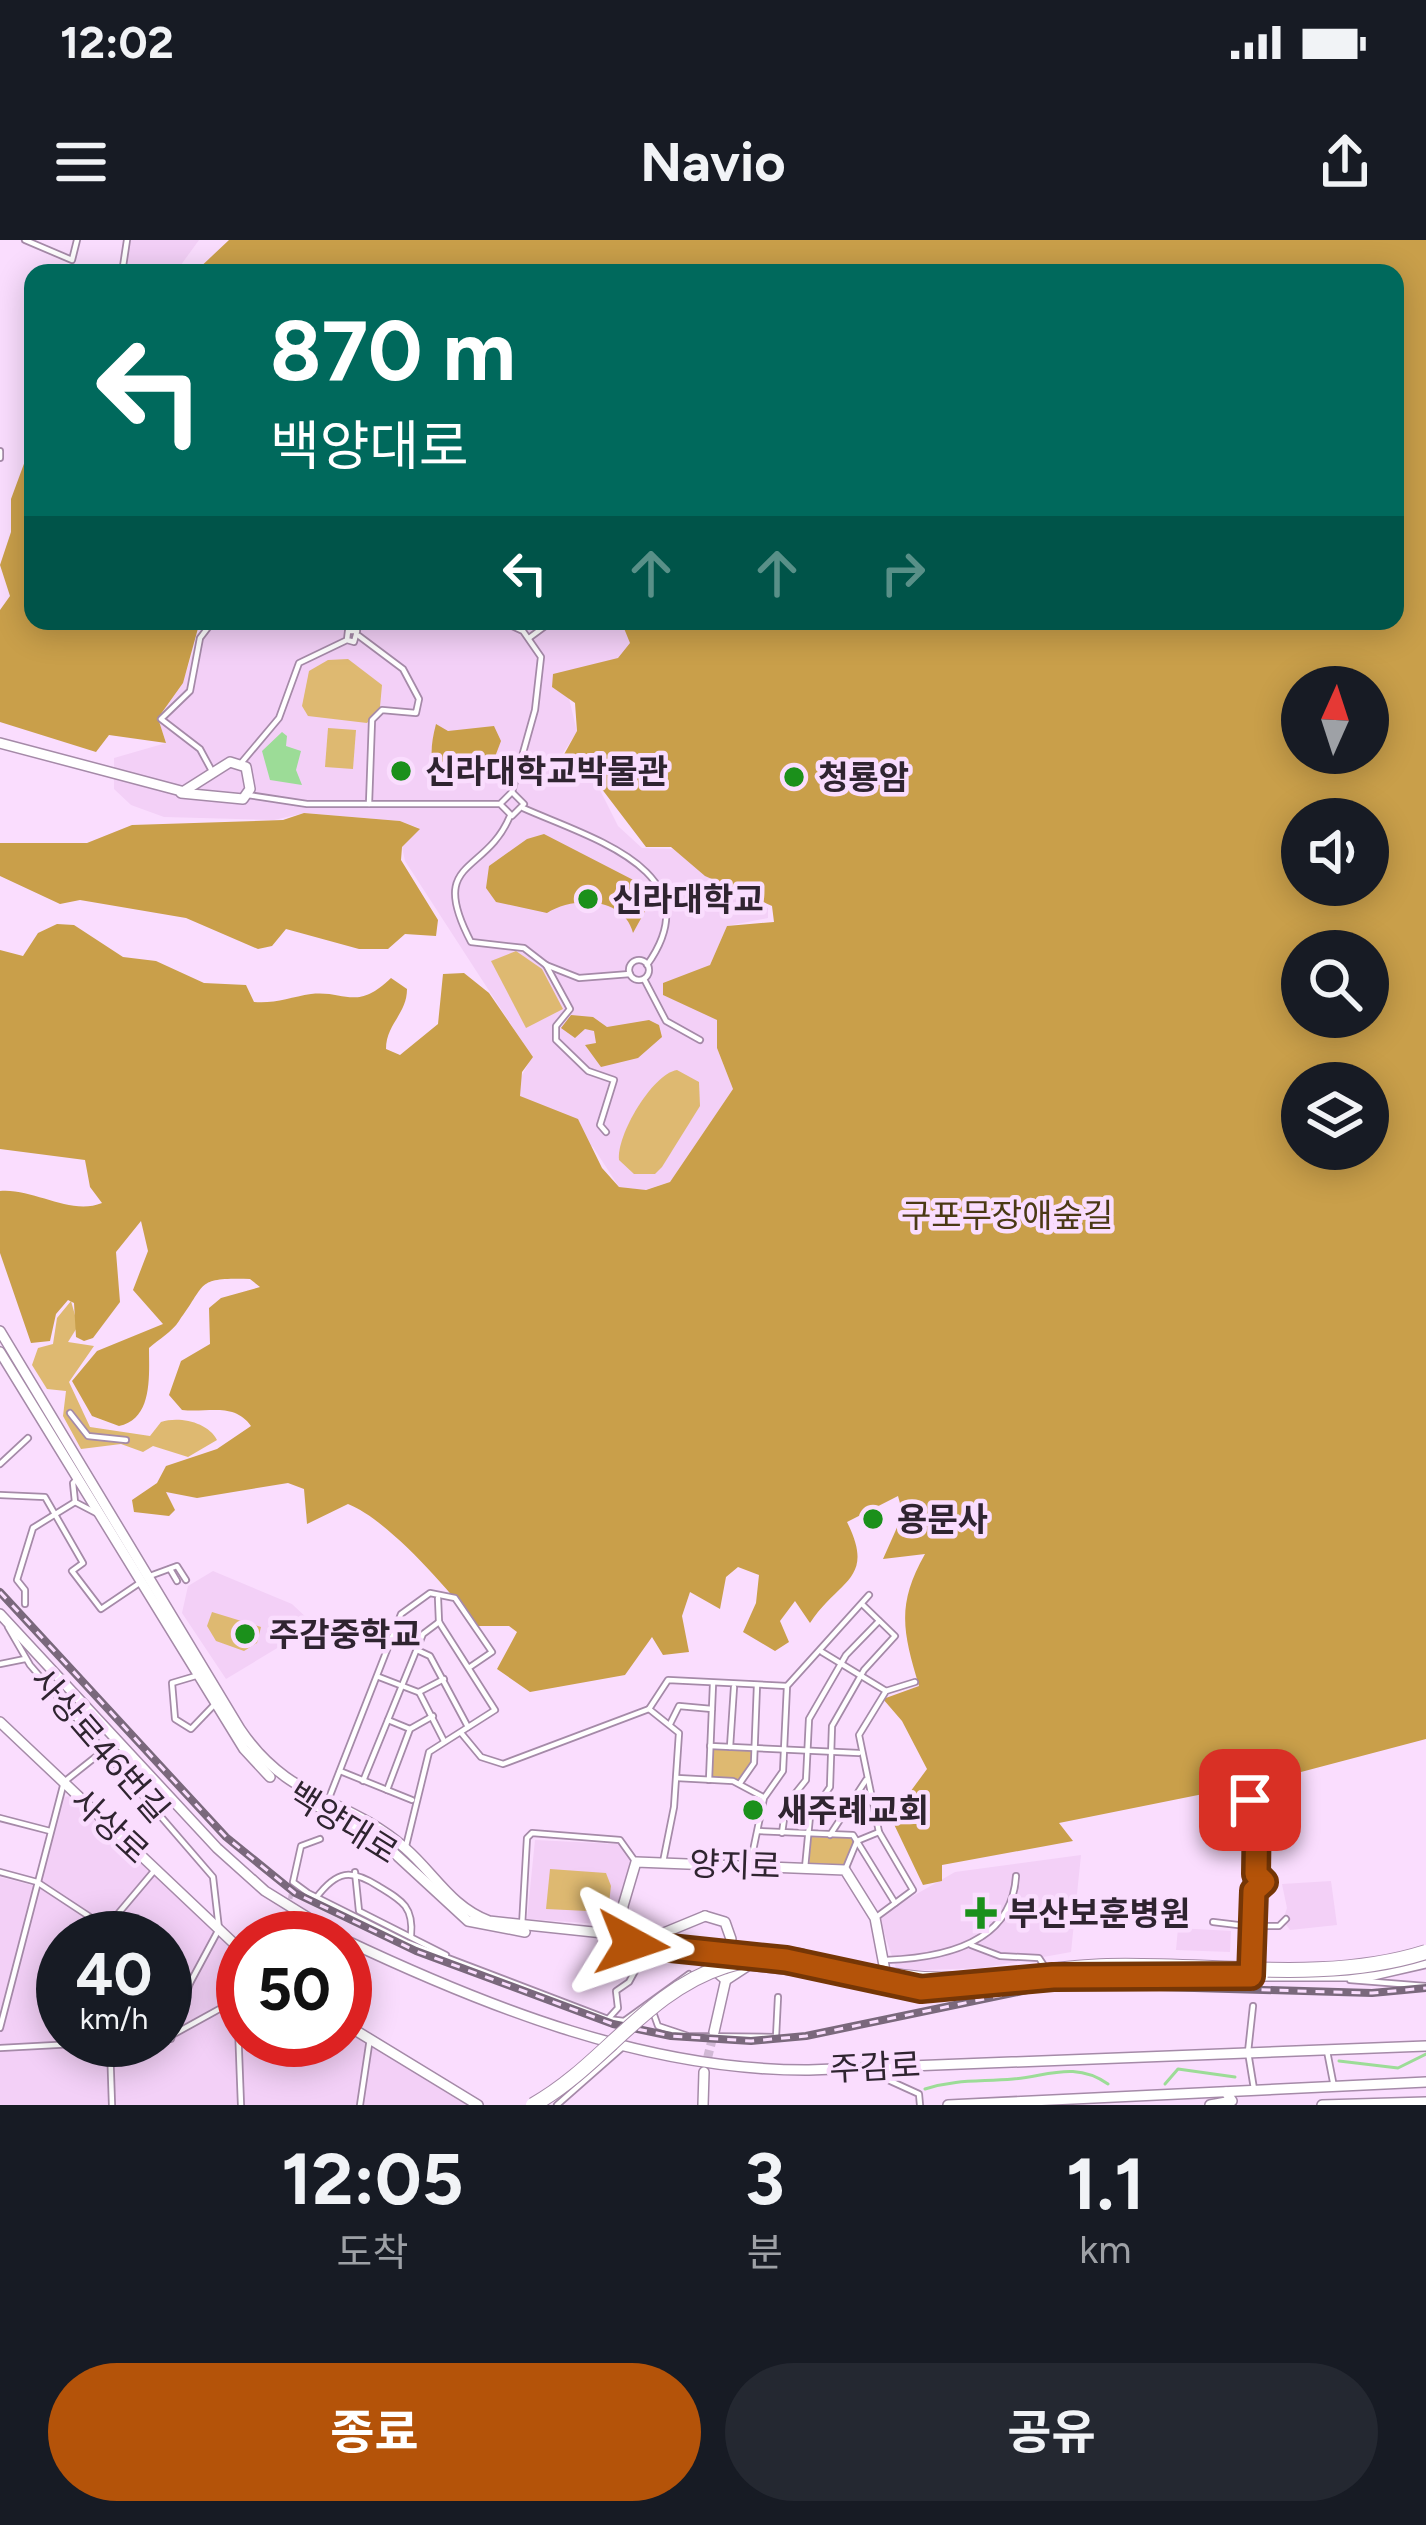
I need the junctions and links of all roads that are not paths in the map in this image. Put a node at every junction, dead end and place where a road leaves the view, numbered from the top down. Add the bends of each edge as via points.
1 (25, 240) edge
2 (77, 240) edge
3 (206, 630) edge
4 (352, 630) edge
5 (356, 630) edge
6 (516, 630) edge
7 (540, 630) edge
8 (359, 636) junction
9 (530, 638) junction
10 (349, 642) junction
11 (376, 651) junction
12 (0, 743) edge
13 (242, 762) junction
14 (213, 773) junction
15 (181, 791) junction
16 (512, 792) junction
17 (248, 795) junction
18 (369, 804) junction
19 (500, 804) junction
20 (523, 808) junction
21 (510, 816) junction
22 (545, 965) junction
23 (647, 965) junction
24 (630, 974) junction
25 (644, 979) junction
26 (700, 1040) dead end
27 (606, 1132) dead end
28 (0, 1331) edge
29 (0, 1352) edge
30 (71, 1412) dead end
31 (28, 1438) dead end
32 (126, 1439) dead end
33 (0, 1464) edge
34 (80, 1476) junction
35 (0, 1495) edge
36 (75, 1502) junction
37 (55, 1513) junction
38 (99, 1514) junction
39 (170, 1569) junction
40 (144, 1580) junction
41 (186, 1580) dead end
42 (177, 1581) dead end
43 (868, 1594) dead end
44 (438, 1598) junction
45 (25, 1604) dead end
46 (863, 1605) junction
47 (3, 1619) edge
48 (879, 1621) junction
49 (439, 1622) junction
50 (417, 1650) junction
51 (822, 1652) junction
52 (25, 1659) junction
53 (0, 1664) edge
54 (842, 1664) junction
55 (470, 1667) junction
56 (199, 1675) junction
57 (862, 1676) junction
58 (379, 1677) junction
59 (444, 1679) junction
60 (714, 1682) junction
61 (915, 1682) dead end
62 (734, 1684) junction
63 (401, 1685) junction
64 (758, 1685) junction
65 (787, 1686) junction
66 (886, 1691) junction
67 (419, 1693) junction
68 (217, 1704) junction
69 (649, 1709) junction
70 (712, 1709) junction
71 (433, 1716) junction
72 (388, 1720) junction
73 (0, 1722) edge
74 (670, 1724) junction
75 (468, 1727) junction
76 (410, 1729) junction
77 (460, 1732) junction
78 (444, 1742) junction
79 (710, 1746) junction
80 (730, 1747) junction
81 (754, 1747) junction
82 (784, 1749) junction
83 (809, 1750) junction
84 (104, 1751) junction
85 (833, 1752) junction
86 (859, 1753) junction
87 (340, 1771) junction
88 (676, 1778) junction
89 (709, 1780) junction
90 (866, 1780) junction
91 (363, 1781) junction
92 (64, 1782) junction
93 (740, 1783) junction
94 (387, 1790) junction
95 (764, 1798) junction
96 (1237, 1799) dead end
97 (414, 1801) junction
98 (326, 1805) junction
99 (0, 1818) edge
100 (50, 1831) junction
101 (757, 1832) junction
102 (879, 1832) junction
103 (782, 1833) junction
104 (807, 1834) junction
105 (830, 1835) junction
106 (320, 1839) dead end
107 (857, 1841) junction
108 (404, 1853) junction
109 (636, 1862) junction
110 (663, 1862) junction
111 (750, 1865) junction
112 (805, 1868) junction
113 (156, 1869) junction
114 (845, 1870) junction
115 (0, 1872) edge
116 (355, 1872) junction
117 (1256, 1874) junction
118 (1016, 1876) dead end
119 (37, 1882) junction
120 (1254, 1891) junction
121 (316, 1898) junction
122 (895, 1903) junction
123 (80, 1911) edge
124 (120, 1911) edge
125 (217, 1911) edge
126 (298, 1911) edge
127 (705, 1916) junction
128 (875, 1918) junction
129 (1286, 1919) dead end
130 (1213, 1922) dead end
131 (216, 1926) edge
132 (522, 1926) junction
133 (216, 1935) edge
134 (731, 1939) dead end
135 (411, 1940) junction
136 (625, 1942) junction
137 (698, 1942) junction
138 (971, 1945) junction
139 (647, 1946) junction
140 (372, 1950) edge
141 (1426, 1955) edge
142 (730, 1959) dead end
143 (703, 1960) junction
144 (886, 1960) junction
145 (1252, 1964) junction
146 (1222, 1965) junction
147 (1046, 1966) junction
148 (1286, 1972) junction
149 (1251, 1976) junction
150 (1344, 1978) junction
151 (192, 1979) edge
152 (726, 1980) junction
153 (884, 1981) junction
154 (911, 1982) junction
155 (933, 1983) junction
156 (0, 1984) edge
157 (1426, 1986) edge
158 (10, 1987) junction
159 (778, 1997) dead end
160 (650, 2000) junction
161 (1253, 2006) dead end
162 (608, 2019) junction
163 (0, 2028) edge
164 (714, 2032) tunnel mouth
165 (372, 2039) edge
166 (608, 2041) junction
167 (624, 2045) junction
168 (36, 2046) edge
169 (1426, 2046) edge
170 (0, 2048) edge
171 (1327, 2051) junction
172 (1248, 2053) junction
173 (882, 2066) junction
174 (111, 2067) edge
175 (241, 2067) edge
176 (366, 2067) edge
177 (704, 2072) tunnel mouth
178 (1426, 2082) edge
179 (1334, 2086) junction
180 (1254, 2091) junction
181 (1226, 2092) junction
182 (1421, 2103) edge
183 (112, 2105) edge
184 (241, 2105) edge
185 (360, 2105) edge
186 (478, 2105) edge
187 (529, 2105) edge
188 (545, 2105) edge
189 (556, 2105) edge
190 (703, 2105) edge
191 (920, 2105) edge
192 (948, 2105) edge
193 (1210, 2105) edge
194 (1255, 2105) edge
195 (1322, 2105) edge
196 (1339, 2105) edge

1 - 2 street via 72,260
3 - 14 street via 190,691 161,719 200,748
4 - 10 street
5 - 8 street
6 - 9 street
7 - 9 street
8 - 10 street
8 - 11 street
9 - 16 street via 541,657 539,678
10 - 11 street
10 - 13 street via 299,663 279,718
11 - 18 street via 403,669 419,708 375,714
12 - 15 main road
13 - 14 main road
13 - 17 main road
14 - 15 main road
15 - 17 main road
16 - 19 street
16 - 20 street
17 - 18 street
18 - 19 street
19 - 21 street
20 - 21 street
20 - 23 street via 648,870 663,890 668,922
21 - 22 street via 459,872 453,901 477,946 524,948
22 - 24 street via 579,979
22 - 27 street via 570,1010 556,1040 588,1070 614,1080 600,1125
23 - 24 street via 634,962
23 - 25 street
24 - 25 street
25 - 26 street via 666,1022
28 - 34 main road, 백양대로
29 - 34 main road, 백양대로
30 - 32 street via 88,1436
31 - 33 street
34 - 36 street
34 - 38 main road, 백양대로
34 - 40 main road, 백양대로
35 - 37 street via 45,1497
36 - 37 street
36 - 38 street
37 - 40 street via 83,1563 72,1571 101,1610
37 - 45 street via 33,1528 22,1550 16,1585
38 - 40 main road, 백양대로
39 - 40 street
39 - 41 street via 177,1566
39 - 42 street
40 - 56 main road, 백양대로
40 - 98 main road, 백양대로 via 256,1753
43 - 46 street
44 - 49 street
44 - 55 street via 454,1598 492,1652
44 - 58 street via 430,1593 400,1614
46 - 48 street
46 - 51 street
47 - 52 street, 사상로46번길
47 - 126 main road, 주감로 via 217,1848
48 - 54 street
48 - 57 street via 895,1636
49 - 50 street
49 - 55 street
50 - 59 street
50 - 63 street
51 - 54 street
51 - 65 street
52 - 53 street
52 - 84 street, 사상로46번길
54 - 57 street
54 - 83 street via 809,1719
55 - 75 street via 495,1710
56 - 68 main road, 백양대로
56 - 68 street via 172,1683 175,1718 191,1730
57 - 66 street
57 - 85 street via 832,1726
58 - 63 street
58 - 87 street
59 - 67 street
59 - 75 street
60 - 62 street
60 - 69 street via 668,1680
60 - 70 street
61 - 66 street
62 - 64 street
62 - 80 street
63 - 67 street
63 - 72 street
64 - 65 street
64 - 81 street
65 - 82 street
66 - 86 street via 859,1736
67 - 71 street
68 - 98 main road, 백양대로 via 259,1768
69 - 74 street
69 - 77 street via 503,1764 481,1757
70 - 74 street via 679,1706
70 - 79 street
71 - 76 street
71 - 78 street
72 - 76 street
72 - 91 street
73 - 92 main road, 사상로
74 - 88 street via 680,1733
75 - 77 street
76 - 94 street
77 - 78 street
78 - 97 street via 429,1752
79 - 80 street
79 - 89 street
80 - 81 street
81 - 82 street
81 - 93 street
82 - 83 street
82 - 95 street via 782,1772
83 - 85 street
83 - 103 street via 806,1780 786,1805
84 - 92 street, 사상로
84 - 125 street, 사상로46번길 via 213,1877
85 - 86 street
85 - 104 street via 830,1787
86 - 90 street
87 - 91 street
87 - 98 street
88 - 89 street
88 - 110 street
89 - 93 street
90 - 102 street
90 - 105 street
91 - 94 street
92 - 100 street
92 - 113 main road, 사상로
93 - 95 street
94 - 97 street
95 - 101 street
96 - 117 street via 1257,1804
97 - 108 street
98 - 108 main road, 백양대로 via 360,1816
99 - 100 street
100 - 119 street
101 - 103 street
101 - 111 street
102 - 107 street
102 - 122 street via 914,1890
103 - 104 street
104 - 105 street
104 - 112 street
105 - 107 street
106 - 121 street via 301,1846 293,1882
107 - 114 street
107 - 122 street
108 - 132 main road, 백양대로 via 466,1911
108 - 136 main road, 백양대로 via 468,1921
109 - 110 main road, 양지로
109 - 132 street via 620,1840 532,1833
109 - 136 main road via 623,1906
110 - 111 main road, 양지로
111 - 112 main road, 양지로
112 - 114 main road, 양지로
113 - 124 street, 사상로
113 - 131 main road, 사상로
114 - 128 main road
115 - 119 street
116 - 121 street via 335,1876
116 - 135 street via 402,1898
116 - 135 street via 357,1909
117 - 120 street via 1264,1882
117 - 120 street via 1246,1882
118 - 138 street via 1010,1910
119 - 123 street
119 - 158 street
120 - 145 street
121 - 135 street
122 - 128 street
127 - 134 main road via 725,1922
127 - 137 main road via 695,1929
127 - 139 main road
128 - 144 main road
129 - 130 street, bridge via 1279,1926
132 - 136 main road, 백양대로
133 - 151 street
135 - 162 street
136 - 139 main road, 백양대로
136 - 153 main road, 백양대로 via 786,1960
137 - 139 main road, 백양대로
137 - 153 main road, 백양대로 via 806,1955
138 - 144 street
138 - 147 street via 1040,1958
139 - 143 main road
139 - 162 street via 616,1991 618,2008
140 - 166 main road, 주감로
141 - 145 main road, 백양대로
141 - 146 highway, bridge via 1346,1968
141 - 148 highway, bridge via 1374,1970
141 - 150 main road, 백양대로
142 - 152 main road
143 - 152 main road
143 - 160 street via 705,1967
144 - 153 main road
145 - 147 main road, 백양대로
145 - 149 street
146 - 155 highway, bridge via 1116,1960
146 - 187 highway, bridge via 942,1980 798,1959 736,1964 673,1991
147 - 154 main road, 백양대로
148 - 155 highway, bridge
148 - 188 highway, bridge via 1058,1973 940,1985 810,1965 736,1969 676,1995
149 - 150 main road, 백양대로
149 - 154 main road, 백양대로
150 - 157 street
152 - 153 main road via 749,1965 866,1986
152 - 164 main road
153 - 154 main road, 백양대로
154 - 155 main road
156 - 158 street
158 - 163 street
159 - 160 street via 776,2036 735,2040 658,2026
160 - 162 street via 624,2021
161 - 172 street
165 - 186 main road
166 - 167 main road, 주감로
166 - 187 street
167 - 173 main road, 주감로 via 726,2068
167 - 189 street
168 - 170 street
169 - 171 main road, 주감로
171 - 172 main road, 주감로
171 - 179 street
172 - 173 main road, 주감로
172 - 180 street
173 - 191 street via 886,2079 919,2094
174 - 183 street
175 - 184 street
176 - 185 street
177 - 190 main road
178 - 179 main road
179 - 180 main road
180 - 181 main road
180 - 194 main road
181 - 192 main road
181 - 193 main road via 1232,2101
182 - 196 main road
195 - 196 main road

